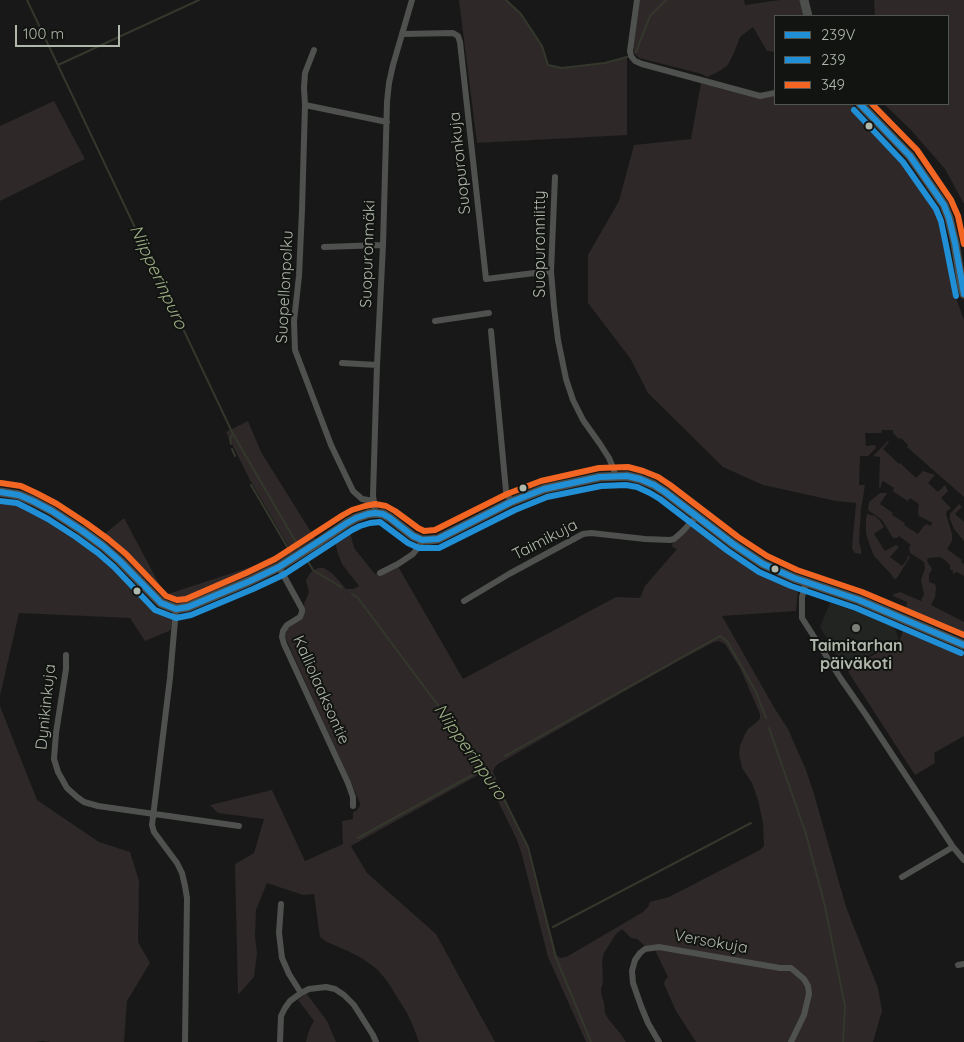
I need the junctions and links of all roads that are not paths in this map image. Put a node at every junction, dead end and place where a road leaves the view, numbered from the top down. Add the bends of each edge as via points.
1 (412, 0) edge
2 (637, 0) edge
3 (804, 0) edge
4 (808, 15) edge
5 (402, 34) junction
6 (314, 50) dead end
7 (774, 93) edge
8 (305, 105) junction
9 (861, 105) edge
10 (387, 122) junction
11 (555, 177) dead end
12 (383, 245) junction
13 (324, 247) dead end
14 (550, 271) junction
15 (964, 294) edge
16 (490, 313) dead end
17 (435, 321) dead end
18 (491, 330) dead end
19 (342, 363) dead end
20 (377, 365) junction
21 (615, 476) junction
22 (0, 492) edge
23 (374, 501) junction
24 (511, 502) junction
25 (375, 513) junction
26 (696, 516) junction
27 (422, 540) junction
28 (279, 567) junction
29 (380, 573) dead end
30 (806, 582) junction
31 (464, 601) dead end
32 (176, 609) junction
33 (964, 644) edge
34 (66, 655) dead end
35 (353, 806) dead end
36 (153, 814) junction
37 (240, 826) dead end
38 (953, 847) junction
39 (964, 860) edge
40 (902, 876) dead end
41 (281, 904) dead end
42 (301, 993) junction
43 (185, 1042) edge
44 (280, 1042) edge
45 (376, 1042) edge
46 (659, 1042) edge
47 (791, 1042) edge

1 - 5 street, Suopuronmäki
2 - 7 street via 630,51 635,61 760,96
3 - 4 street
5 - 10 street, Suopuronmäki via 389,83
5 - 14 street, Suopuronkuja via 453,33 458,36 486,279
6 - 8 street, Suopellonpolku via 305,73
8 - 10 street
8 - 23 street, Suopellonpolku via 295,350 353,491 362,499
9 - 15 street via 910,156 944,205
10 - 12 street, Suopuronmäki
11 - 14 street, Suopuronniitty
12 - 13 street
12 - 20 street, Suopuronmäki
14 - 21 street, Suopuronniitty via 566,379 583,420 609,458
16 - 17 street
18 - 24 street via 506,492
19 - 20 street
20 - 23 street, Suopuronmäki
21 - 24 street via 544,489
21 - 26 street via 640,479 654,485
22 - 32 street via 33,501 81,530 120,561 161,603
23 - 25 street, Suopuronmäki
24 - 27 street via 438,538
25 - 27 street via 390,518
25 - 28 street via 356,518
26 - 30 street via 763,564
26 - 31 street, Taimikuja via 670,540 583,534
27 - 29 street via 413,554
28 - 32 street via 188,607
28 - 35 street, Kalliolaaksontie via 302,609 300,617 283,631 284,644 348,783
30 - 33 street
30 - 38 street via 802,618
32 - 36 street
34 - 36 street, Dynikinkuja via 54,759 58,772 67,788 84,802
36 - 37 street, Dynikinkuja
36 - 43 street via 154,832 177,863 185,886
38 - 39 street
38 - 40 street
41 - 42 street via 279,933 282,958
42 - 44 street via 290,1001 281,1016
42 - 45 street via 326,987 335,989 354,1005
46 - 47 street, Versokuja via 641,1006 632,971 640,953 659,947 792,968 804,979 809,994 804,1015

